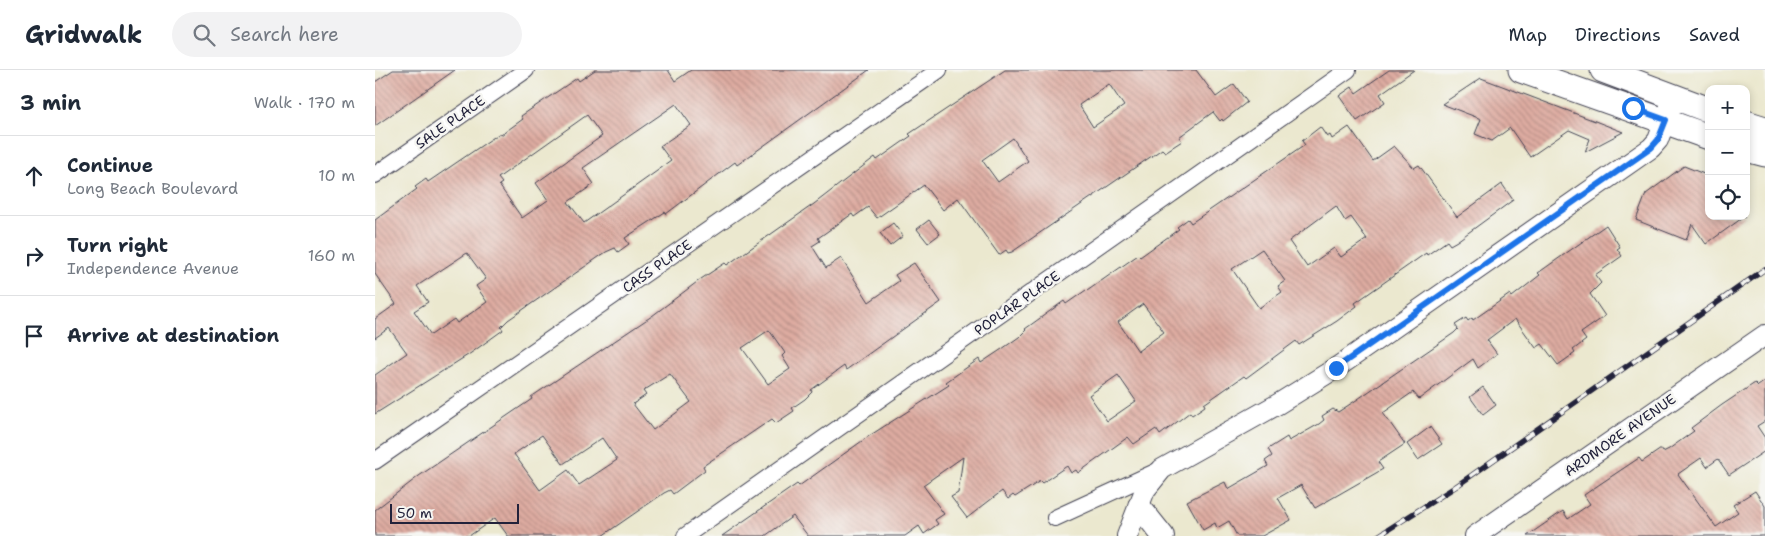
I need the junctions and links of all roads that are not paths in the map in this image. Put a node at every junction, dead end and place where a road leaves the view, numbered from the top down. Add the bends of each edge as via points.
1 (526, 70) edge
2 (939, 70) edge
3 (1348, 70) edge
4 (1521, 70) edge
5 (1603, 70) edge
6 (1673, 97) junction
7 (1705, 109) edge
8 (1666, 120) junction
9 (1750, 124) edge
10 (1765, 129) edge
11 (1705, 135) edge
12 (1750, 150) edge
13 (1765, 154) edge
14 (375, 175) edge
15 (1765, 335) edge
16 (375, 461) edge
17 (1162, 469) junction
18 (1139, 506) junction
19 (1055, 518) dead end
20 (685, 536) edge
21 (1127, 536) edge
22 (1163, 536) edge
23 (1475, 536) edge

1 - 14 street, SALE PLACE
2 - 16 street, CASS PLACE
3 - 20 street, POPLAR PLACE
4 - 8 main road
5 - 6 main road
6 - 7 main road
6 - 8 street
8 - 11 main road
8 - 17 street via 1651,148 1407,320 1278,404
9 - 10 main road
12 - 13 main road
15 - 23 street, ARDMORE AVENUE
17 - 18 street via 1152,478
17 - 19 street
18 - 21 street
18 - 22 main road

